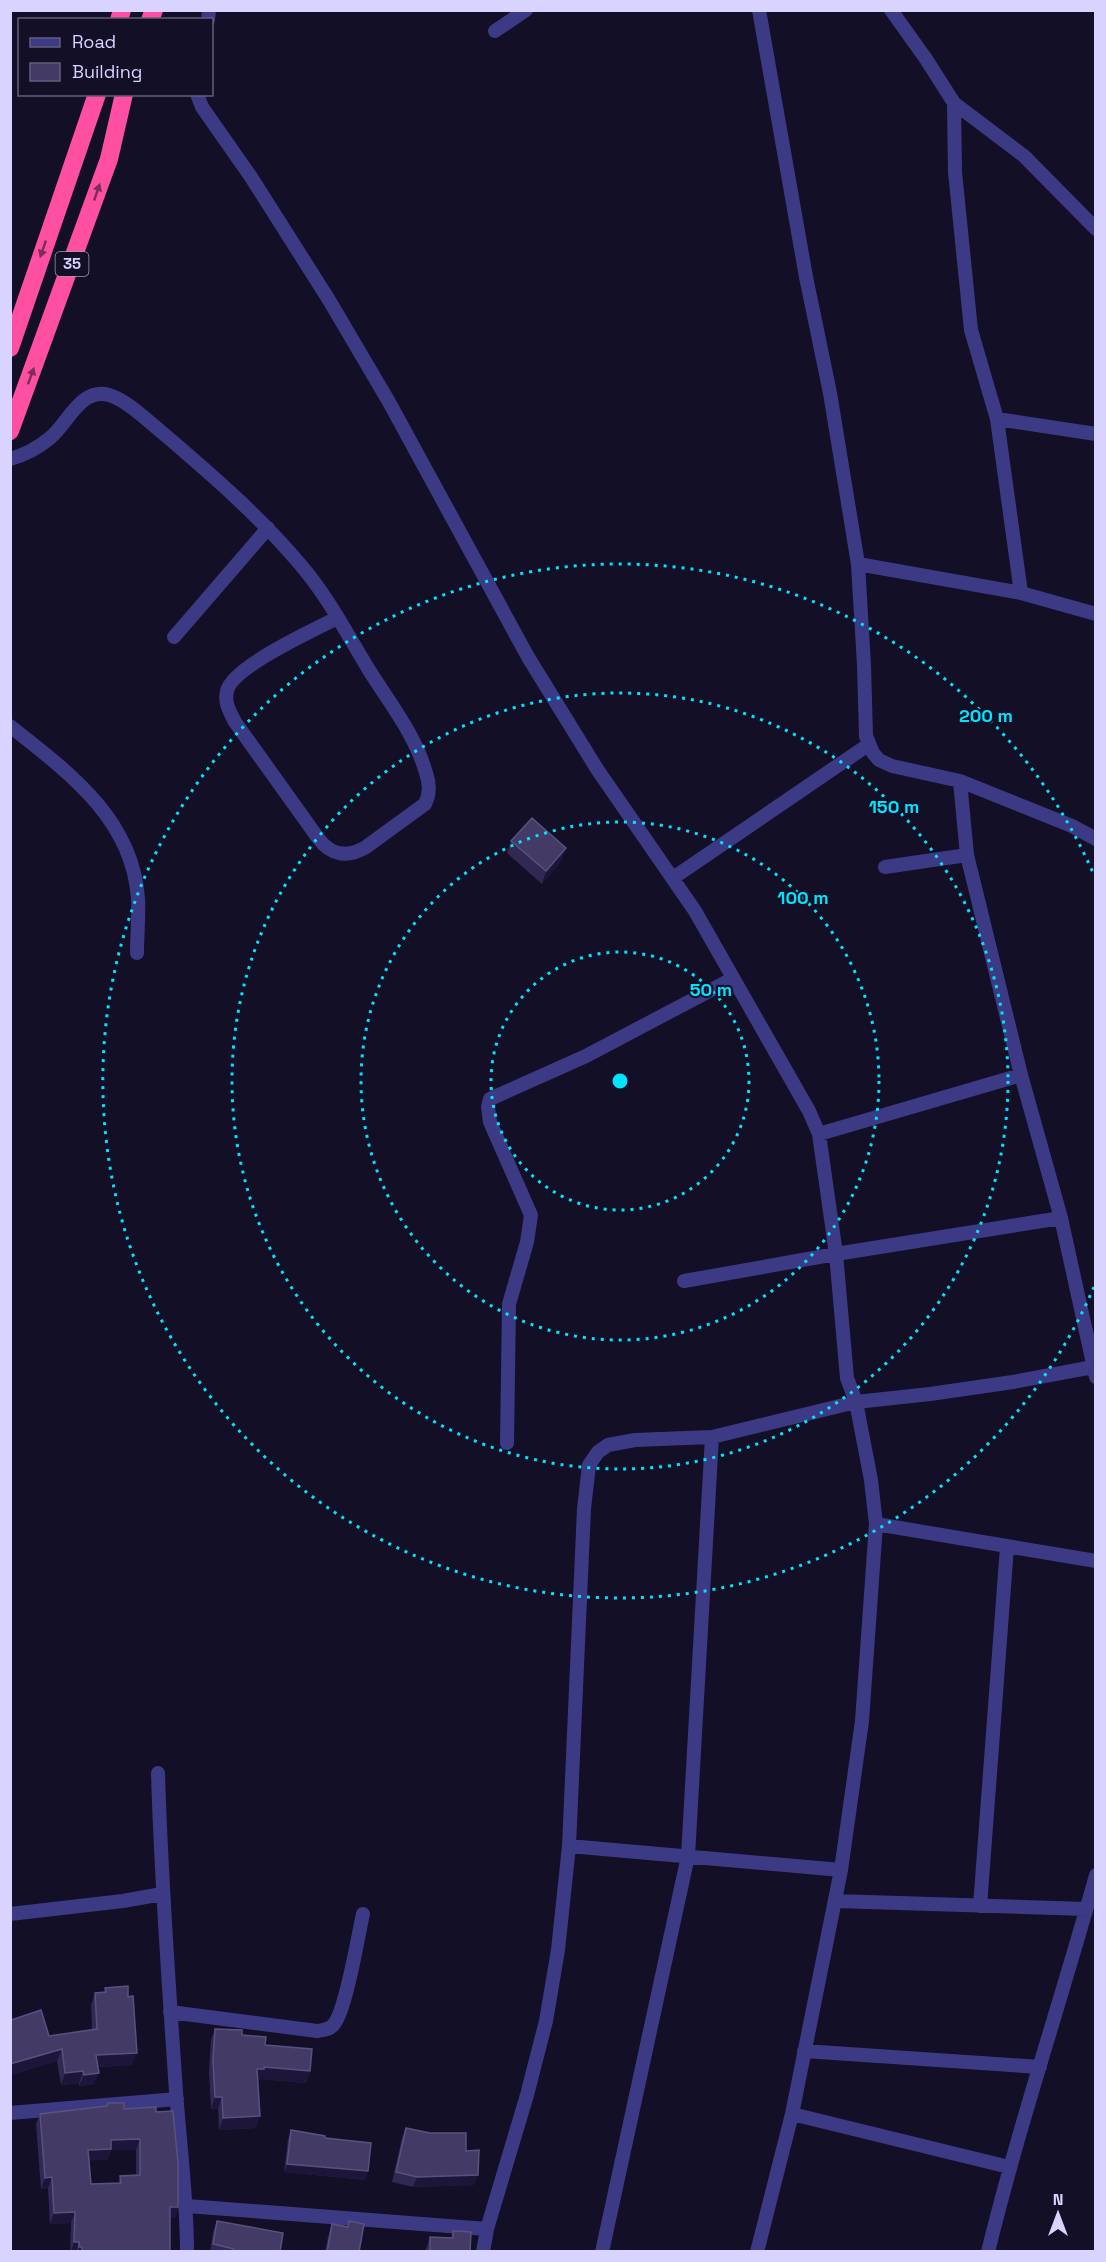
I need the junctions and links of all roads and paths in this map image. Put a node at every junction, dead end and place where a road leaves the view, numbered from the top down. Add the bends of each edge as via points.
1 (526, 10) edge
2 (759, 10) edge
3 (891, 10) edge
4 (495, 31) dead end
5 (96, 96) edge
6 (124, 96) edge
7 (198, 96) edge
8 (954, 103) junction
9 (1095, 229) edge
10 (10, 348) edge
11 (997, 419) junction
12 (10, 431) edge
13 (1095, 434) edge
14 (10, 459) edge
15 (268, 528) junction
16 (858, 564) junction
17 (1021, 593) junction
18 (1095, 614) edge
19 (337, 618) junction
20 (174, 637) dead end
21 (10, 726) edge
22 (868, 745) junction
23 (960, 782) junction
24 (1095, 839) edge
25 (967, 855) junction
26 (885, 867) dead end
27 (673, 878) junction
28 (137, 954) dead end
29 (732, 979) junction
30 (1021, 1075) junction
31 (819, 1134) junction
32 (1061, 1218) junction
33 (836, 1254) junction
34 (684, 1281) dead end
35 (1094, 1372) edge
36 (856, 1401) junction
37 (712, 1437) junction
38 (507, 1443) dead end
39 (876, 1524) junction
40 (1007, 1547) junction
41 (1095, 1561) edge
42 (158, 1773) dead end
43 (569, 1846) junction
44 (688, 1856) junction
45 (841, 1870) junction
46 (1095, 1875) edge
47 (162, 1894) junction
48 (835, 1901) junction
49 (980, 1906) junction
50 (1086, 1910) junction
51 (10, 1914) edge
52 (363, 1914) dead end
53 (170, 2012) junction
54 (804, 2050) junction
55 (1040, 2067) junction
56 (177, 2099) junction
57 (10, 2113) edge
58 (792, 2114) junction
59 (1009, 2167) junction
60 (188, 2206) junction
61 (487, 2229) junction
62 (188, 2252) edge
63 (483, 2252) edge
64 (602, 2252) edge
65 (757, 2252) edge
66 (988, 2252) edge

1 - 4 street
2 - 16 street
3 - 8 street
5 -> 10 highway, 35
12 -> 6 highway, 35 via 109,159
7 - 27 street via 379,384 528,657 597,769
8 - 9 street via 1024,156
8 - 11 street via 955,172 971,330
11 - 13 street
11 - 17 street
14 - 15 street via 50,438 87,398 109,395 154,426
15 - 19 street via 302,565
15 - 20 street
16 - 17 street
16 - 22 street
17 - 18 street
19 - 19 street via 258,660 230,683 226,693 227,707 235,722 324,847 342,855 366,847 425,804 429,795 426,773 414,743
21 - 28 street via 72,776 113,823 129,854 138,897
22 - 23 street via 879,760 892,766
22 - 27 street
23 - 24 street
23 - 25 street
25 - 26 street
25 - 30 street
27 - 29 street
29 - 31 street
29 - 38 street via 586,1056 490,1099 490,1122 531,1215 509,1304
30 - 31 street
30 - 32 street
31 - 33 street
32 - 33 street
32 - 35 street
33 - 34 street
33 - 36 street via 847,1378
35 - 36 street
36 - 37 street
36 - 39 street
37 - 43 street via 608,1445 589,1465
37 - 44 street
39 - 40 street
39 - 45 street via 862,1720
40 - 41 street
40 - 49 street
42 - 47 street
43 - 44 street
43 - 61 street via 546,2021
44 - 45 street
44 - 64 street
45 - 48 street
46 - 50 street
47 - 51 street
47 - 53 street
48 - 49 street
48 - 54 street
49 - 50 street
50 - 55 street
52 - 53 street via 342,2007 329,2029 317,2031
53 - 56 street
54 - 55 street
54 - 58 street
55 - 59 street
56 - 57 street
56 - 60 street
58 - 59 street
58 - 65 street
59 - 66 street
60 - 61 street
60 - 62 street
61 - 63 street

